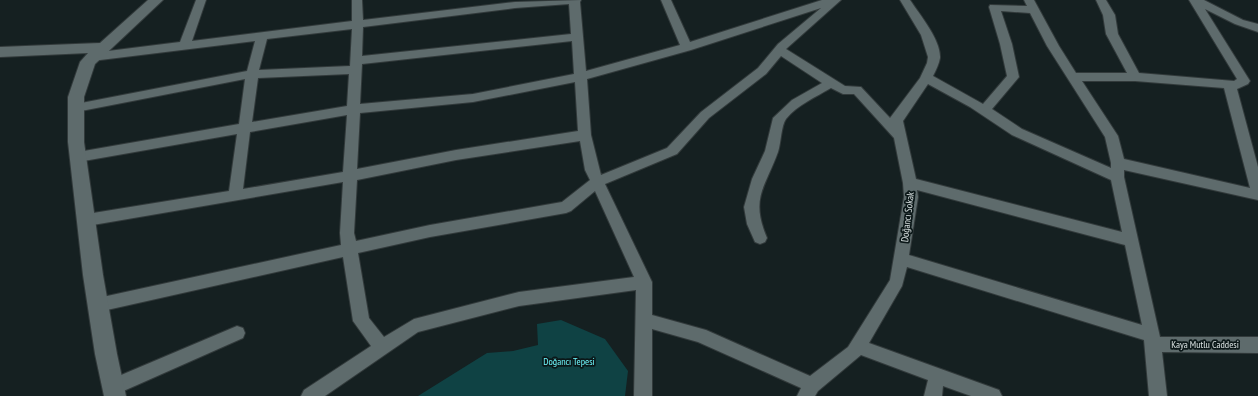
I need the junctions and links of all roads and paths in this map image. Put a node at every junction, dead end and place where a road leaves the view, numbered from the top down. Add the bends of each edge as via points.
1 (156, 0) edge
2 (201, 0) edge
3 (357, 0) edge
4 (575, 0) edge
5 (666, 0) edge
6 (835, 0) edge
7 (905, 0) edge
8 (1101, 0) edge
9 (1195, 0) edge
10 (514, 2) edge
11 (1032, 5) edge
12 (358, 24) junction
13 (1258, 28) edge
14 (262, 36) junction
15 (578, 36) junction
16 (184, 46) junction
17 (686, 47) junction
18 (779, 50) junction
19 (0, 52) edge
20 (97, 53) junction
21 (356, 66) junction
22 (252, 74) junction
23 (580, 77) junction
24 (926, 77) junction
25 (1073, 77) junction
26 (1135, 78) junction
27 (831, 83) junction
28 (1235, 85) junction
29 (76, 108) junction
30 (353, 109) junction
31 (984, 110) junction
32 (245, 127) junction
33 (585, 135) junction
34 (899, 136) junction
35 (78, 157) junction
36 (1118, 170) junction
37 (350, 175) junction
38 (598, 182) junction
39 (910, 183) junction
40 (1258, 192) edge
41 (235, 196) junction
42 (1258, 196) edge
43 (87, 220) junction
44 (760, 238) dead end
45 (1130, 240) junction
46 (350, 249) junction
47 (901, 259) junction
48 (644, 282) junction
49 (98, 305) junction
50 (643, 320) junction
51 (237, 333) dead end
52 (1152, 339) junction
53 (1258, 345) edge
54 (857, 346) junction
55 (382, 347) junction
56 (937, 375) junction
57 (809, 391) edge
58 (114, 392) edge
59 (310, 396) edge
60 (643, 396) edge
61 (933, 396) edge
62 (993, 396) edge
63 (1158, 396) edge

1 - 20 street
2 - 16 street
3 - 12 street
4 - 10 street
4 - 15 street
5 - 17 street
6 - 17 street
6 - 18 street
7 - 24 street, Doğancı Sokak via 931,44 934,59
8 - 26 street via 1109,15 1112,34
9 - 13 street via 1239,22
9 - 28 street via 1244,81
10 - 12 street
11 - 25 street via 1053,46
11 - 31 street via 994,7 1013,77
12 - 14 street
12 - 21 street
14 - 16 street
14 - 22 street
15 - 21 street
15 - 23 street
16 - 20 street
17 - 23 street
18 - 27 street
18 - 38 street via 762,71 704,115 672,151
19 - 20 street
20 - 29 street via 88,62 76,97
21 - 22 street
21 - 30 street
22 - 29 street
22 - 32 street
23 - 30 street via 473,98
23 - 33 street
24 - 31 street
24 - 34 street, Doğancı Sokak via 896,120
25 - 26 street
25 - 36 street via 1111,136
26 - 28 street
27 - 34 street via 843,90 857,90
27 - 44 street via 796,103 779,118 772,150 759,179 751,207
28 - 40 street via 1230,87
29 - 35 street
30 - 32 street
30 - 37 street
31 - 36 street via 1017,132
32 - 35 street
32 - 41 street
33 - 37 street
33 - 38 street via 592,170
34 - 39 street, Doğancı Sokak
35 - 43 street
36 - 42 street
36 - 45 street
37 - 41 street
37 - 46 street via 347,233
38 - 46 street via 566,207 430,231
38 - 48 street
39 - 45 street
39 - 47 street, Doğancı Sokak via 911,197
41 - 43 street
43 - 49 street
45 - 52 street
46 - 49 street
46 - 55 street via 361,321
47 - 52 street, Kaya Mutlu Caddesi
47 - 54 street, Doğancı Sokak via 897,281
48 - 50 street
48 - 55 street via 519,299 414,326
49 - 58 street
50 - 57 street via 700,334
50 - 60 street
51 - 58 street
52 - 53 street, Kaya Mutlu Caddesi
52 - 63 street
54 - 56 street
54 - 57 street, Doğancı Sokak via 854,352
55 - 59 street
56 - 61 street
56 - 62 street

